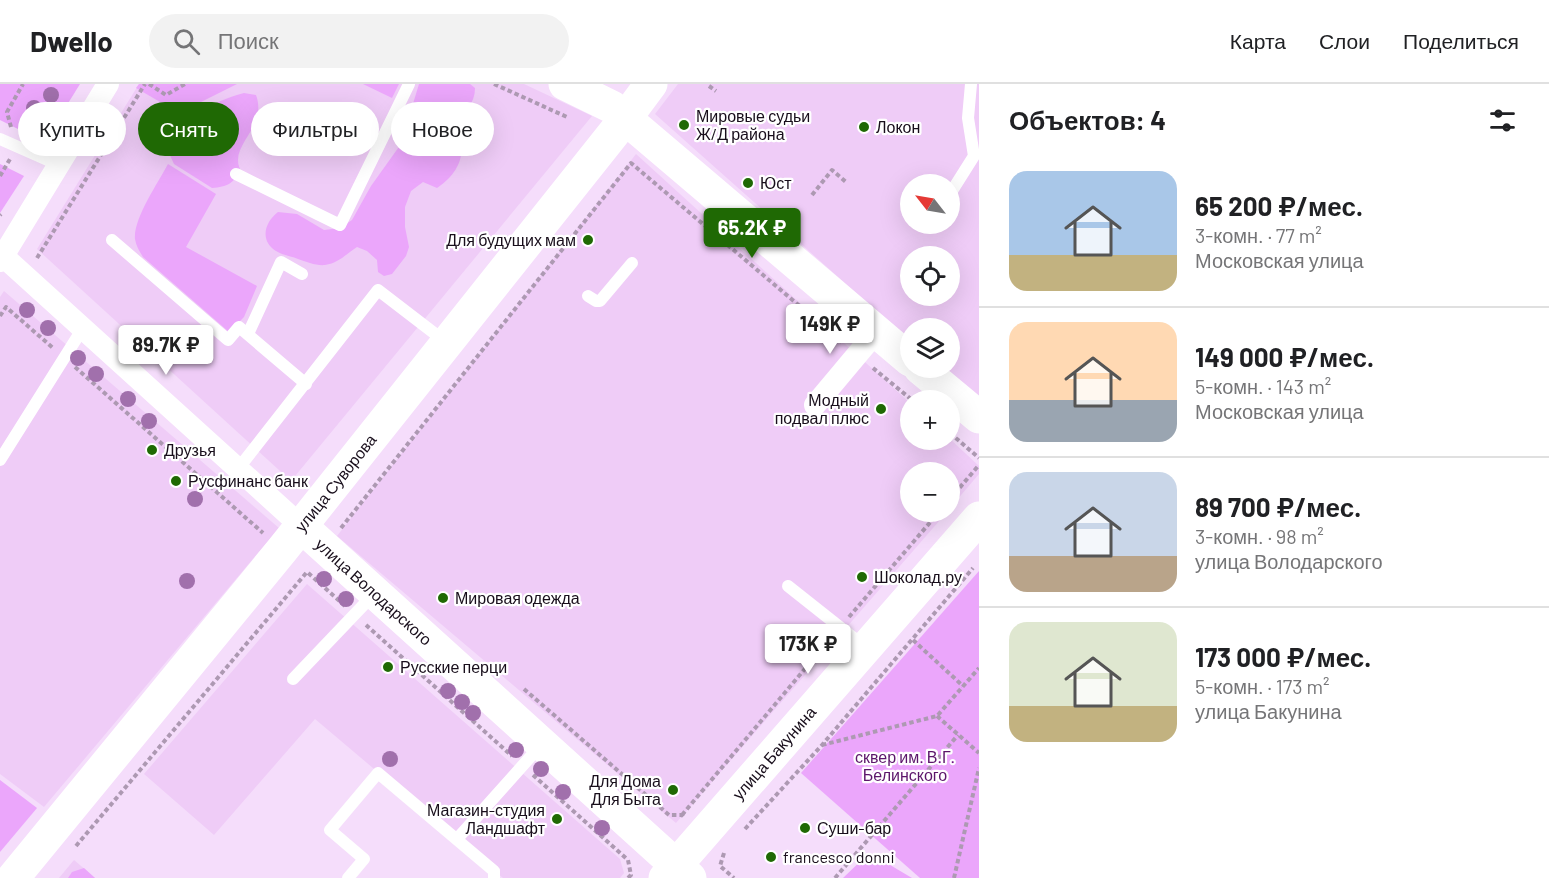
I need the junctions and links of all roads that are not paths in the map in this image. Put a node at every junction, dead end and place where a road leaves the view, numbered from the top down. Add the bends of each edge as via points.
1 (108, 84) edge
2 (409, 84) edge
3 (565, 84) edge
4 (651, 84) edge
5 (971, 84) edge
6 (625, 119) junction
7 (0, 139) edge
8 (59, 165) junction
9 (236, 174) dead end
10 (960, 178) edge
11 (112, 240) dead end
12 (2, 259) edge
13 (632, 263) dead end
14 (302, 274) dead end
15 (588, 296) dead end
16 (83, 328) junction
17 (248, 334) junction
18 (447, 343) junction
19 (867, 343) junction
20 (900, 356) edge
21 (932, 378) edge
22 (306, 384) junction
23 (815, 405) dead end
24 (979, 417) edge
25 (0, 460) edge
26 (238, 469) junction
27 (979, 518) edge
28 (301, 526) junction
29 (789, 586) dead end
30 (364, 604) junction
31 (866, 648) junction
32 (293, 679) dead end
33 (532, 755) junction
34 (457, 839) junction
35 (677, 874) edge
36 (13, 878) edge
37 (348, 878) edge
38 (494, 878) edge

1 - 8 street
2 - 9 lane via 340,225
3 - 6 main road via 612,107
4 - 6 main road, улица Суворова
5 - 10 lane via 968,118 974,156
6 - 18 main road, улица Суворова
6 - 19 main road
7 - 8 lane
8 - 12 street
11 - 17 lane via 228,340 239,327
12 - 16 street, улица Володарского
13 - 15 lane via 600,301
14 - 17 lane via 281,262
16 - 25 lane
16 - 26 street, улица Володарского
17 - 22 lane
18 - 22 lane via 378,290
18 - 28 main road, улица Суворова
19 - 20 main road
19 - 23 street
21 - 24 main road
22 - 26 lane
26 - 28 street, улица Володарского
27 - 31 main road, улица Бакунина
28 - 30 main road, улица Володарского
28 - 36 main road, улица Суворова
29 - 31 lane
30 - 32 lane
30 - 33 main road, улица Володарского
31 - 35 main road, улица Бакунина
33 - 34 lane
33 - 35 main road, улица Володарского
34 - 37 lane via 378,773 330,830 364,859
34 - 38 lane via 494,871

